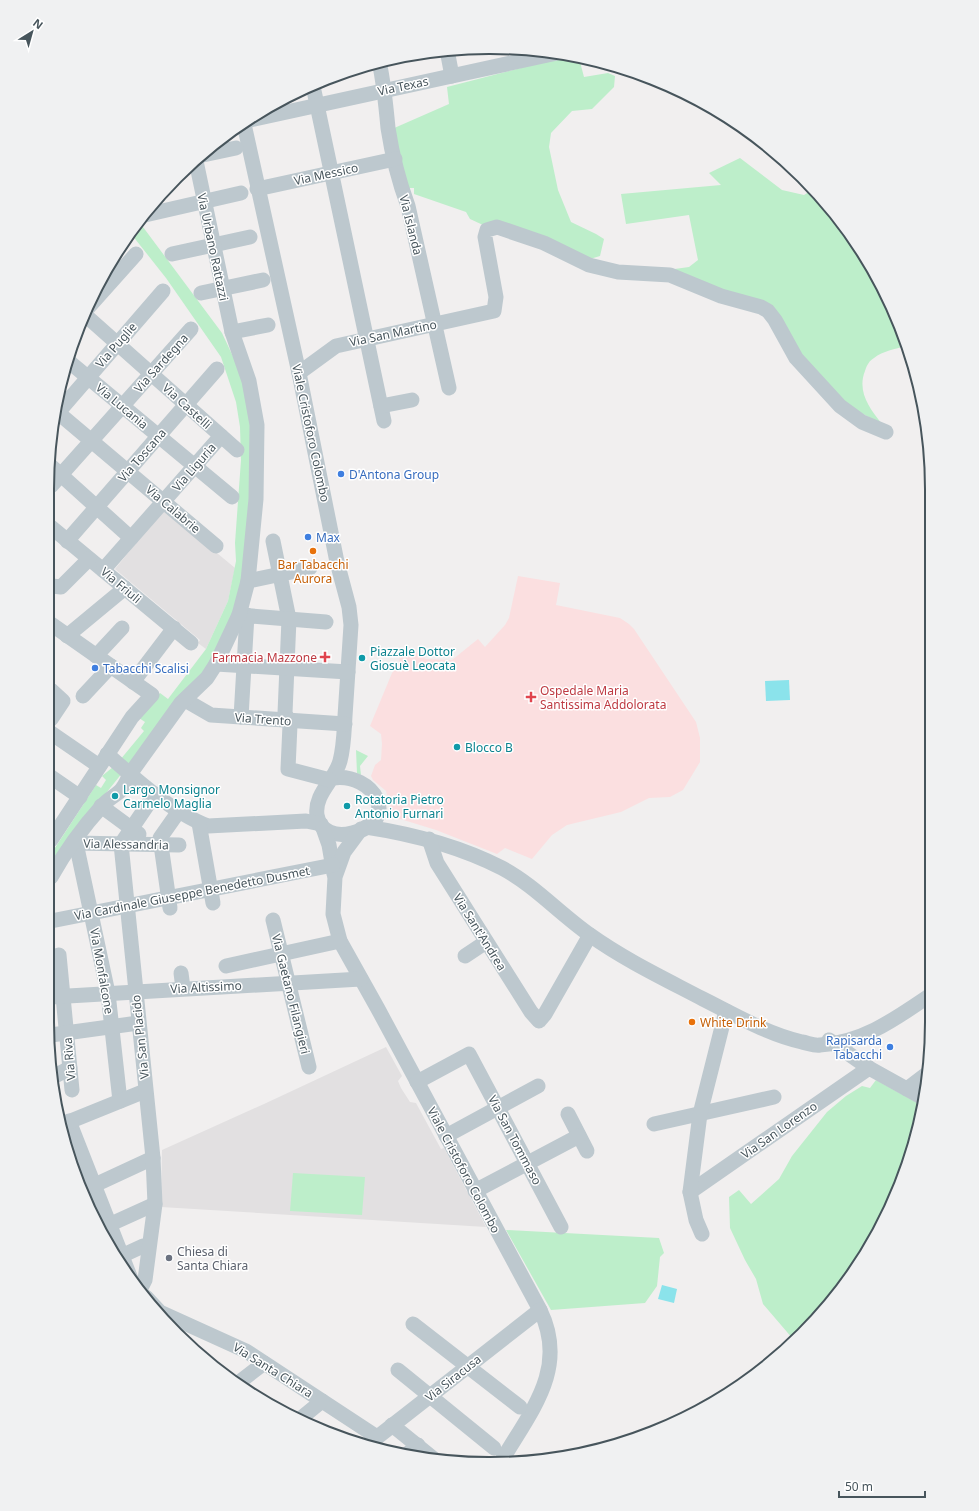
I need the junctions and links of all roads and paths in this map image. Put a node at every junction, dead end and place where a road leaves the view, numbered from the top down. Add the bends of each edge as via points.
1 (448, 56) edge
2 (538, 57) edge
3 (380, 68) edge
4 (452, 76) junction
5 (385, 90) junction
6 (313, 91) edge
7 (317, 105) junction
8 (264, 117) edge
9 (245, 129) edge
10 (236, 148) dead end
11 (213, 153) edge
12 (395, 159) junction
13 (197, 167) edge
14 (331, 172) junction
15 (257, 189) junction
16 (241, 193) dead end
17 (204, 202) junction
18 (153, 213) edge
19 (250, 237) dead end
20 (213, 245) junction
21 (136, 254) dead end
22 (172, 254) dead end
23 (111, 274) edge
24 (263, 280) dead end
25 (222, 289) junction
26 (163, 291) dead end
27 (201, 293) dead end
28 (89, 319) edge
29 (435, 324) junction
30 (268, 325) dead end
31 (191, 329) dead end
32 (232, 332) junction
33 (367, 339) junction
34 (117, 344) junction
35 (73, 364) edge
36 (217, 369) dead end
37 (299, 372) junction
38 (151, 374) junction
39 (88, 378) junction
40 (449, 388) dead end
41 (412, 400) dead end
42 (186, 405) junction
43 (122, 406) junction
44 (62, 407) edge
45 (60, 416) edge
46 (886, 432) dead end
47 (158, 436) junction
48 (221, 436) junction
49 (91, 441) junction
50 (237, 450) dead end
51 (194, 466) junction
52 (128, 472) junction
53 (54, 476) edge
54 (232, 497) dead end
55 (163, 501) junction
56 (97, 507) junction
57 (54, 530) edge
58 (131, 538) junction
59 (67, 541) junction
60 (273, 541) dead end
61 (216, 546) dead end
62 (89, 559) junction
63 (310, 568) dead end
64 (103, 570) junction
65 (280, 574) junction
66 (248, 581) junction
67 (56, 587) edge
68 (125, 588) junction
69 (243, 615) junction
70 (289, 619) junction
71 (326, 622) dead end
72 (54, 626) edge
73 (122, 628) dead end
74 (174, 628) junction
75 (68, 636) junction
76 (191, 643) dead end
77 (96, 656) junction
78 (216, 664) junction
79 (111, 666) junction
80 (244, 666) junction
81 (287, 669) junction
82 (348, 672) junction
83 (133, 682) junction
84 (54, 693) edge
85 (83, 696) dead end
86 (184, 700) junction
87 (54, 715) edge
88 (241, 717) junction
89 (288, 720) junction
90 (345, 724) junction
91 (54, 735) edge
92 (344, 745) junction
93 (103, 760) junction
94 (130, 774) junction
95 (54, 779) edge
96 (332, 779) junction
97 (357, 780) junction
98 (156, 794) junction
99 (80, 797) junction
100 (317, 802) junction
101 (102, 806) junction
102 (380, 807) junction
103 (179, 811) junction
104 (199, 823) junction
105 (288, 823) junction
106 (55, 824) edge
107 (322, 826) junction
108 (132, 828) junction
109 (363, 828) junction
110 (408, 834) junction
111 (429, 839) junction
112 (75, 843) junction
113 (121, 844) junction
114 (156, 844) junction
115 (179, 845) dead end
116 (334, 871) junction
117 (54, 873) edge
118 (212, 896) junction
119 (169, 903) junction
120 (127, 906) junction
121 (92, 913) junction
122 (54, 920) edge
123 (272, 920) dead end
124 (590, 935) junction
125 (340, 941) junction
126 (486, 942) junction
127 (281, 954) junction
128 (465, 956) dead end
129 (56, 961) edge
130 (181, 973) dead end
131 (361, 979) junction
132 (288, 983) junction
133 (229, 986) junction
134 (183, 988) junction
135 (136, 991) junction
136 (925, 991) edge
137 (108, 993) junction
138 (57, 996) edge
139 (925, 999) edge
140 (726, 1011) junction
141 (138, 1023) junction
142 (112, 1026) junction
143 (66, 1032) junction
144 (54, 1034) edge
145 (829, 1041) junction
146 (309, 1067) dead end
147 (70, 1068) junction
148 (869, 1068) junction
149 (58, 1075) edge
150 (921, 1078) edge
151 (417, 1082) junction
152 (538, 1086) dead end
153 (907, 1089) junction
154 (72, 1090) dead end
155 (146, 1091) junction
156 (919, 1095) edge
157 (774, 1097) dead end
158 (120, 1101) junction
159 (498, 1108) junction
160 (568, 1114) dead end
161 (700, 1114) junction
162 (66, 1123) edge
163 (654, 1124) dead end
164 (69, 1133) edge
165 (446, 1136) junction
166 (579, 1136) junction
167 (587, 1151) dead end
168 (153, 1158) junction
169 (527, 1163) junction
170 (89, 1188) edge
171 (475, 1190) junction
172 (690, 1192) junction
173 (155, 1204) junction
174 (106, 1226) edge
175 (561, 1227) dead end
176 (702, 1234) dead end
177 (111, 1237) edge
178 (143, 1246) dead end
179 (123, 1256) edge
180 (143, 1285) edge
181 (540, 1310) junction
182 (169, 1316) edge
183 (413, 1324) dead end
184 (264, 1363) junction
185 (468, 1366) junction
186 (398, 1370) dead end
187 (242, 1380) edge
188 (430, 1396) junction
189 (322, 1401) junction
190 (520, 1407) dead end
191 (304, 1415) edge
192 (392, 1425) junction
193 (370, 1440) edge
194 (371, 1441) edge
195 (418, 1445) junction
196 (494, 1448) dead end
197 (412, 1450) edge
198 (427, 1452) edge
199 (504, 1456) edge

1 - 4 street
2 - 4 street, Via Texas
3 - 5 street, Via Islanda
4 - 5 street, Via Texas
5 - 7 street, Via Texas
5 - 12 street, Via Islanda via 388,130
6 - 7 street
7 - 8 street, Via Texas
7 - 14 street
9 - 15 street, Viale Cristoforo Colombo
10 - 11 street
12 - 14 street, Via Messico
12 - 29 street, Via Islanda
13 - 17 street, Via Urbano Rattazzi
14 - 15 street, Via Messico
14 - 33 street
15 - 37 street, Viale Cristoforo Colombo
16 - 17 street
17 - 18 street
17 - 20 street, Via Urbano Rattazzi
19 - 20 street
20 - 22 street
20 - 25 street, Via Urbano Rattazzi
21 - 23 street
24 - 25 street
25 - 27 street
25 - 32 street, Via Urbano Rattazzi
26 - 34 street, Via Puglie
28 - 34 street, Via Castelli
29 - 33 street, Via San Martino
29 - 40 street, Via Islanda
29 - 46 street, Via San Martino via 494,311 496,296 485,237 486,230 496,227 544,243 589,266 618,272 670,275 720,296 768,311 796,358 840,406 862,422
30 - 32 street
31 - 38 street, Via Sardegna
32 - 66 street, Via Urbano Rattazzi via 249,381 257,425 256,499
33 - 37 street, Via San Martino via 336,346
33 - 41 street via 383,414
34 - 38 street, Via Castelli
34 - 39 street, Via Puglie
35 - 39 street, Via Lucania
36 - 42 street, Via Toscana
37 - 82 street, Viale Cristoforo Colombo via 337,562 349,607 351,625
38 - 42 street, Via Castelli
38 - 43 street, Via Sardegna
39 - 43 street, Via Lucania
39 - 44 street, Via Puglie
42 - 47 street, Via Toscana
42 - 48 street, Via Castelli
43 - 47 street, Via Lucania
43 - 49 street, Via Sardegna
45 - 49 street, Via Calabrie
47 - 51 street, Via Lucania
47 - 52 street, Via Toscana
48 - 50 street, Via Castelli
48 - 51 street, Via Liguria
49 - 52 street, Via Calabrie
49 - 53 street, Via Sardegna
51 - 54 street, Via Lucania
51 - 55 street, Via Liguria
52 - 55 street, Via Calabrie
52 - 56 street, Via Toscana
53 - 56 street
55 - 58 street, Via Liguria
55 - 61 street, Via Calabrie
56 - 58 street
56 - 59 street, Via Toscana
57 - 59 street, Via Friuli
58 - 64 street, Via Liguria
59 - 62 street, Via Friuli
60 - 65 street
62 - 64 street, Via Friuli
62 - 67 street
63 - 65 street
64 - 68 street, Via Friuli
65 - 66 street
65 - 70 street
66 - 69 street, Via Urbano Rattazzi
68 - 74 street, Via Friuli
68 - 75 street
69 - 70 street
69 - 78 street
69 - 80 street
70 - 71 street
70 - 81 street
72 - 75 street
73 - 77 street
74 - 76 street, Via Friuli
74 - 83 street
75 - 77 street
77 - 79 street
78 - 80 street
78 - 86 street via 207,678
79 - 83 street
79 - 85 street
80 - 81 street
80 - 88 street
81 - 82 street
81 - 89 street via 285,714
82 - 90 street, Viale Cristoforo Colombo
83 - 93 street via 152,695 132,717
84 - 87 street via 63,702
86 - 88 street, Via Trento via 211,715
86 - 94 street
88 - 89 street, Via Trento
89 - 90 street, Via Trento
89 - 96 street via 288,769
90 - 92 street, Viale Cristoforo Colombo
91 - 93 street
92 - 96 street via 340,763
92 - 97 street via 348,767
93 - 94 street
93 - 99 street
94 - 98 street
94 - 101 street via 118,793
95 - 99 street
96 - 97 street via 350,777
96 - 100 street
97 - 102 street via 375,794
98 - 103 street
98 - 108 street
99 - 106 street
100 - 105 street
100 - 107 street via 317,814
101 - 108 street
101 - 112 street
102 - 109 street via 375,822
102 - 110 street via 392,824
103 - 104 street
103 - 114 street
104 - 105 street via 208,826
104 - 118 street
105 - 107 street via 306,821
107 - 109 street via 328,832 336,834 352,833
107 - 116 street
108 - 113 street
108 - 114 street
109 - 110 street
109 - 116 street via 344,852
110 - 111 street
111 - 124 street via 502,868 529,886
111 - 126 street, Via Sant'Andrea via 437,863
112 - 113 street, Via Alessandria
112 - 117 street
112 - 121 street, Via Monfalcone
113 - 114 street, Via Alessandria
113 - 120 street, Via San Placido
114 - 115 street, Via Alessandria
114 - 119 street
116 - 118 street, Via Cardinale Giuseppe Benedetto Dusmet
116 - 125 street, Viale Cristoforo Colombo via 333,914
118 - 119 street, Via Cardinale Giuseppe Benedetto Dusmet
119 - 120 street, Via Cardinale Giuseppe Benedetto Dusmet
120 - 121 street, Via Cardinale Giuseppe Benedetto Dusmet
120 - 135 street, Via San Placido
121 - 122 street, Via Cardinale Giuseppe Benedetto Dusmet
121 - 137 street, Via Monfalcone
123 - 127 street, Via Gaetano Filangieri
124 - 126 street, Via Sant'Andrea via 539,1021
124 - 140 street via 639,966
124 - 145 street via 772,1026
125 - 127 street
125 - 131 street, Viale Cristoforo Colombo
126 - 128 street
127 - 132 street, Via Gaetano Filangieri
127 - 133 street via 225,960
129 - 138 street, Via Riva
130 - 134 street
131 - 132 street, Via Altissimo
131 - 151 street, Viale Cristoforo Colombo
132 - 133 street, Via Altissimo
132 - 146 street, Via Gaetano Filangieri
133 - 134 street, Via Altissimo
134 - 135 street, Via Altissimo
135 - 137 street, Via Altissimo
135 - 141 street, Via San Placido
136 - 145 street via 873,1024
137 - 138 street, Via Altissimo
137 - 142 street, Via Monfalcone
138 - 143 street, Via Riva
139 - 145 street via 875,1031 854,1039
140 - 145 street via 770,1032 794,1040 818,1046
140 - 161 street
141 - 142 street
141 - 155 street, Via San Placido
142 - 143 street
142 - 158 street, Via Monfalcone
143 - 144 street
143 - 147 street, Via Riva
145 - 148 street
147 - 149 street
147 - 154 street, Via Riva
148 - 153 street
148 - 172 street, Via San Lorenzo
150 - 153 street
151 - 159 street, Via San Tommaso via 469,1054
151 - 165 street, Viale Cristoforo Colombo
152 - 159 street
153 - 156 street
155 - 158 street
155 - 168 street, Via San Placido
157 - 161 street
158 - 162 street
159 - 165 street
159 - 169 street, Via San Tommaso
160 - 166 street
161 - 163 street
161 - 172 street
164 - 170 street
165 - 171 street, Viale Cristoforo Colombo
166 - 167 street
166 - 169 street
168 - 170 street
168 - 173 street, Via San Placido
169 - 171 street
169 - 175 street, Via San Tommaso
170 - 174 street
171 - 181 street, Viale Cristoforo Colombo
172 - 176 street
173 - 174 street
173 - 180 street, Via San Placido
174 - 177 street
178 - 179 street
181 - 185 street, Via Siracusa
181 - 199 street, Viale Cristoforo Colombo via 550,1338 551,1365 541,1394
182 - 184 street, Via Santa Chiara via 246,1351
183 - 185 street
184 - 187 street
184 - 189 street, Via Santa Chiara
185 - 188 street, Via Siracusa
185 - 190 street
186 - 188 street
188 - 192 street, Via Siracusa
188 - 196 street
189 - 191 street
189 - 193 street, Via Santa Chiara
192 - 194 street, Via Siracusa
192 - 195 street
195 - 197 street
195 - 198 street

